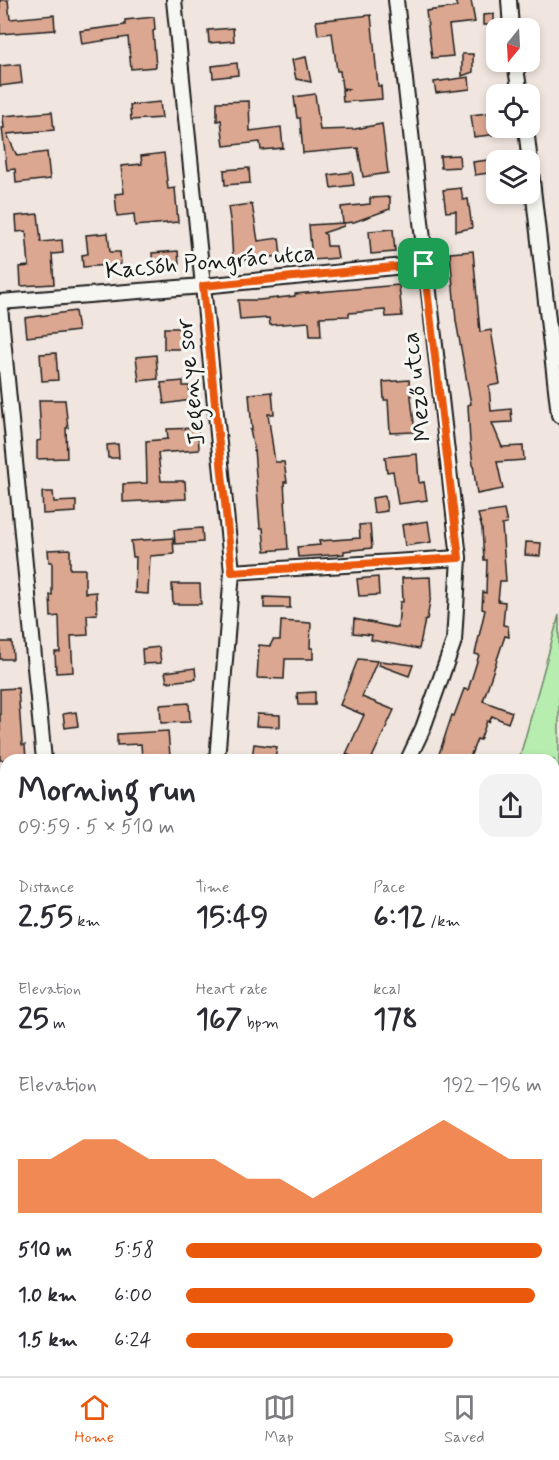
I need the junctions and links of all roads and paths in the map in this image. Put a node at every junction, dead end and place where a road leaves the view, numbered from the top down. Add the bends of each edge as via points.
1 (174, 0) edge
2 (396, 0) edge
3 (509, 0) edge
4 (510, 18) edge
5 (527, 138) edge
6 (424, 264) junction
7 (203, 286) junction
8 (0, 302) edge
9 (0, 307) edge
10 (559, 415) edge
11 (459, 558) junction
12 (232, 572) junction
13 (43, 754) edge
14 (217, 754) edge
15 (411, 754) edge

1 - 7 street, Jegenye sor
2 - 6 street, Mező utca
3 - 4 street
5 - 10 street
6 - 7 street, Kacsóh Pongrác utca
6 - 11 street, Mező utca
7 - 8 street, Kacsóh Pongrác utca
7 - 12 street, Jegenye sor
9 - 13 street
11 - 12 street
11 - 15 street, Mező utca via 454,641
12 - 14 street, Jegenye sor

